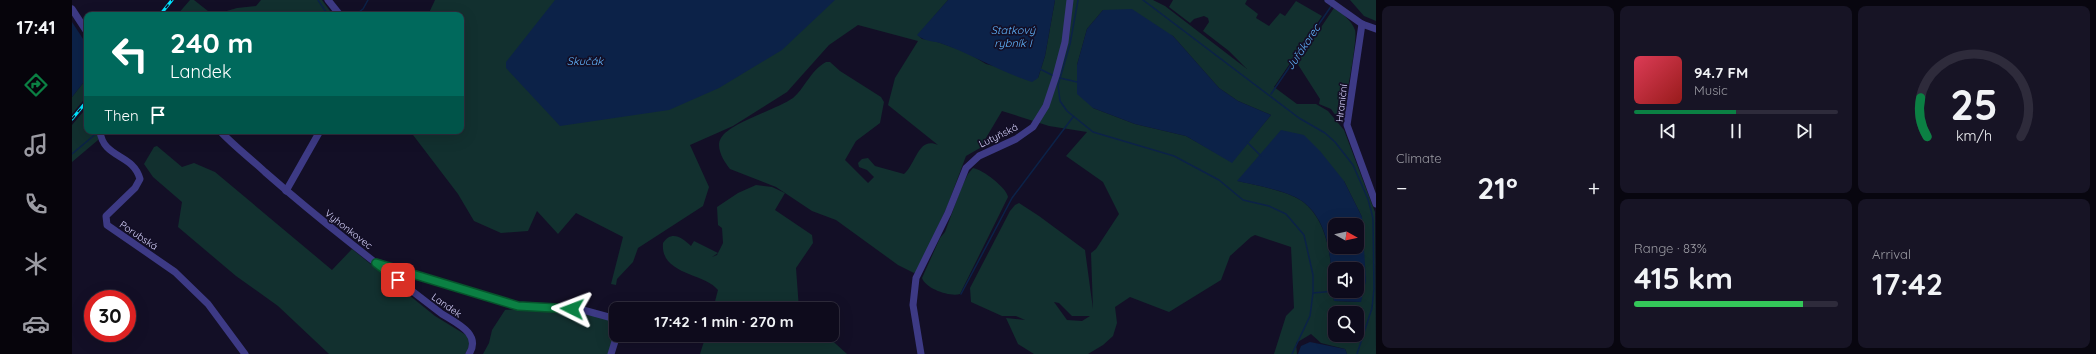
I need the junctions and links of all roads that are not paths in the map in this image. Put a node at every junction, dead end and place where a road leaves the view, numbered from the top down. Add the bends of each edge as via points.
1 (328, 0) edge
2 (1070, 0) edge
3 (1328, 0) edge
4 (72, 9) edge
5 (338, 12) edge
6 (1362, 24) junction
7 (84, 27) edge
8 (1376, 29) edge
9 (100, 134) edge
10 (223, 134) edge
11 (318, 134) edge
12 (286, 190) junction
13 (1376, 204) edge
14 (376, 263) junction
15 (609, 317) edge
16 (615, 342) edge
17 (245, 354) edge
18 (469, 354) edge
19 (611, 354) edge
20 (921, 354) edge

1 - 5 street
2 - 20 street, Lutyňská via 1065,42 1046,106 1033,127 1016,139 979,156 966,168 948,213 916,278 913,305
3 - 6 street
4 - 7 street
6 - 8 street
6 - 13 street, Hraniční via 1347,125
9 - 17 street, Porubská via 106,146 138,170 140,179 135,188 106,216 107,225 174,272 208,304
10 - 12 street, Vyhonkovec via 234,147 246,154
11 - 12 street
12 - 14 street, Vyhonkovec
14 - 15 street, Vyhonkovec via 518,306 583,310
14 - 18 street, Landek via 467,330 472,336 473,344
16 - 19 street

